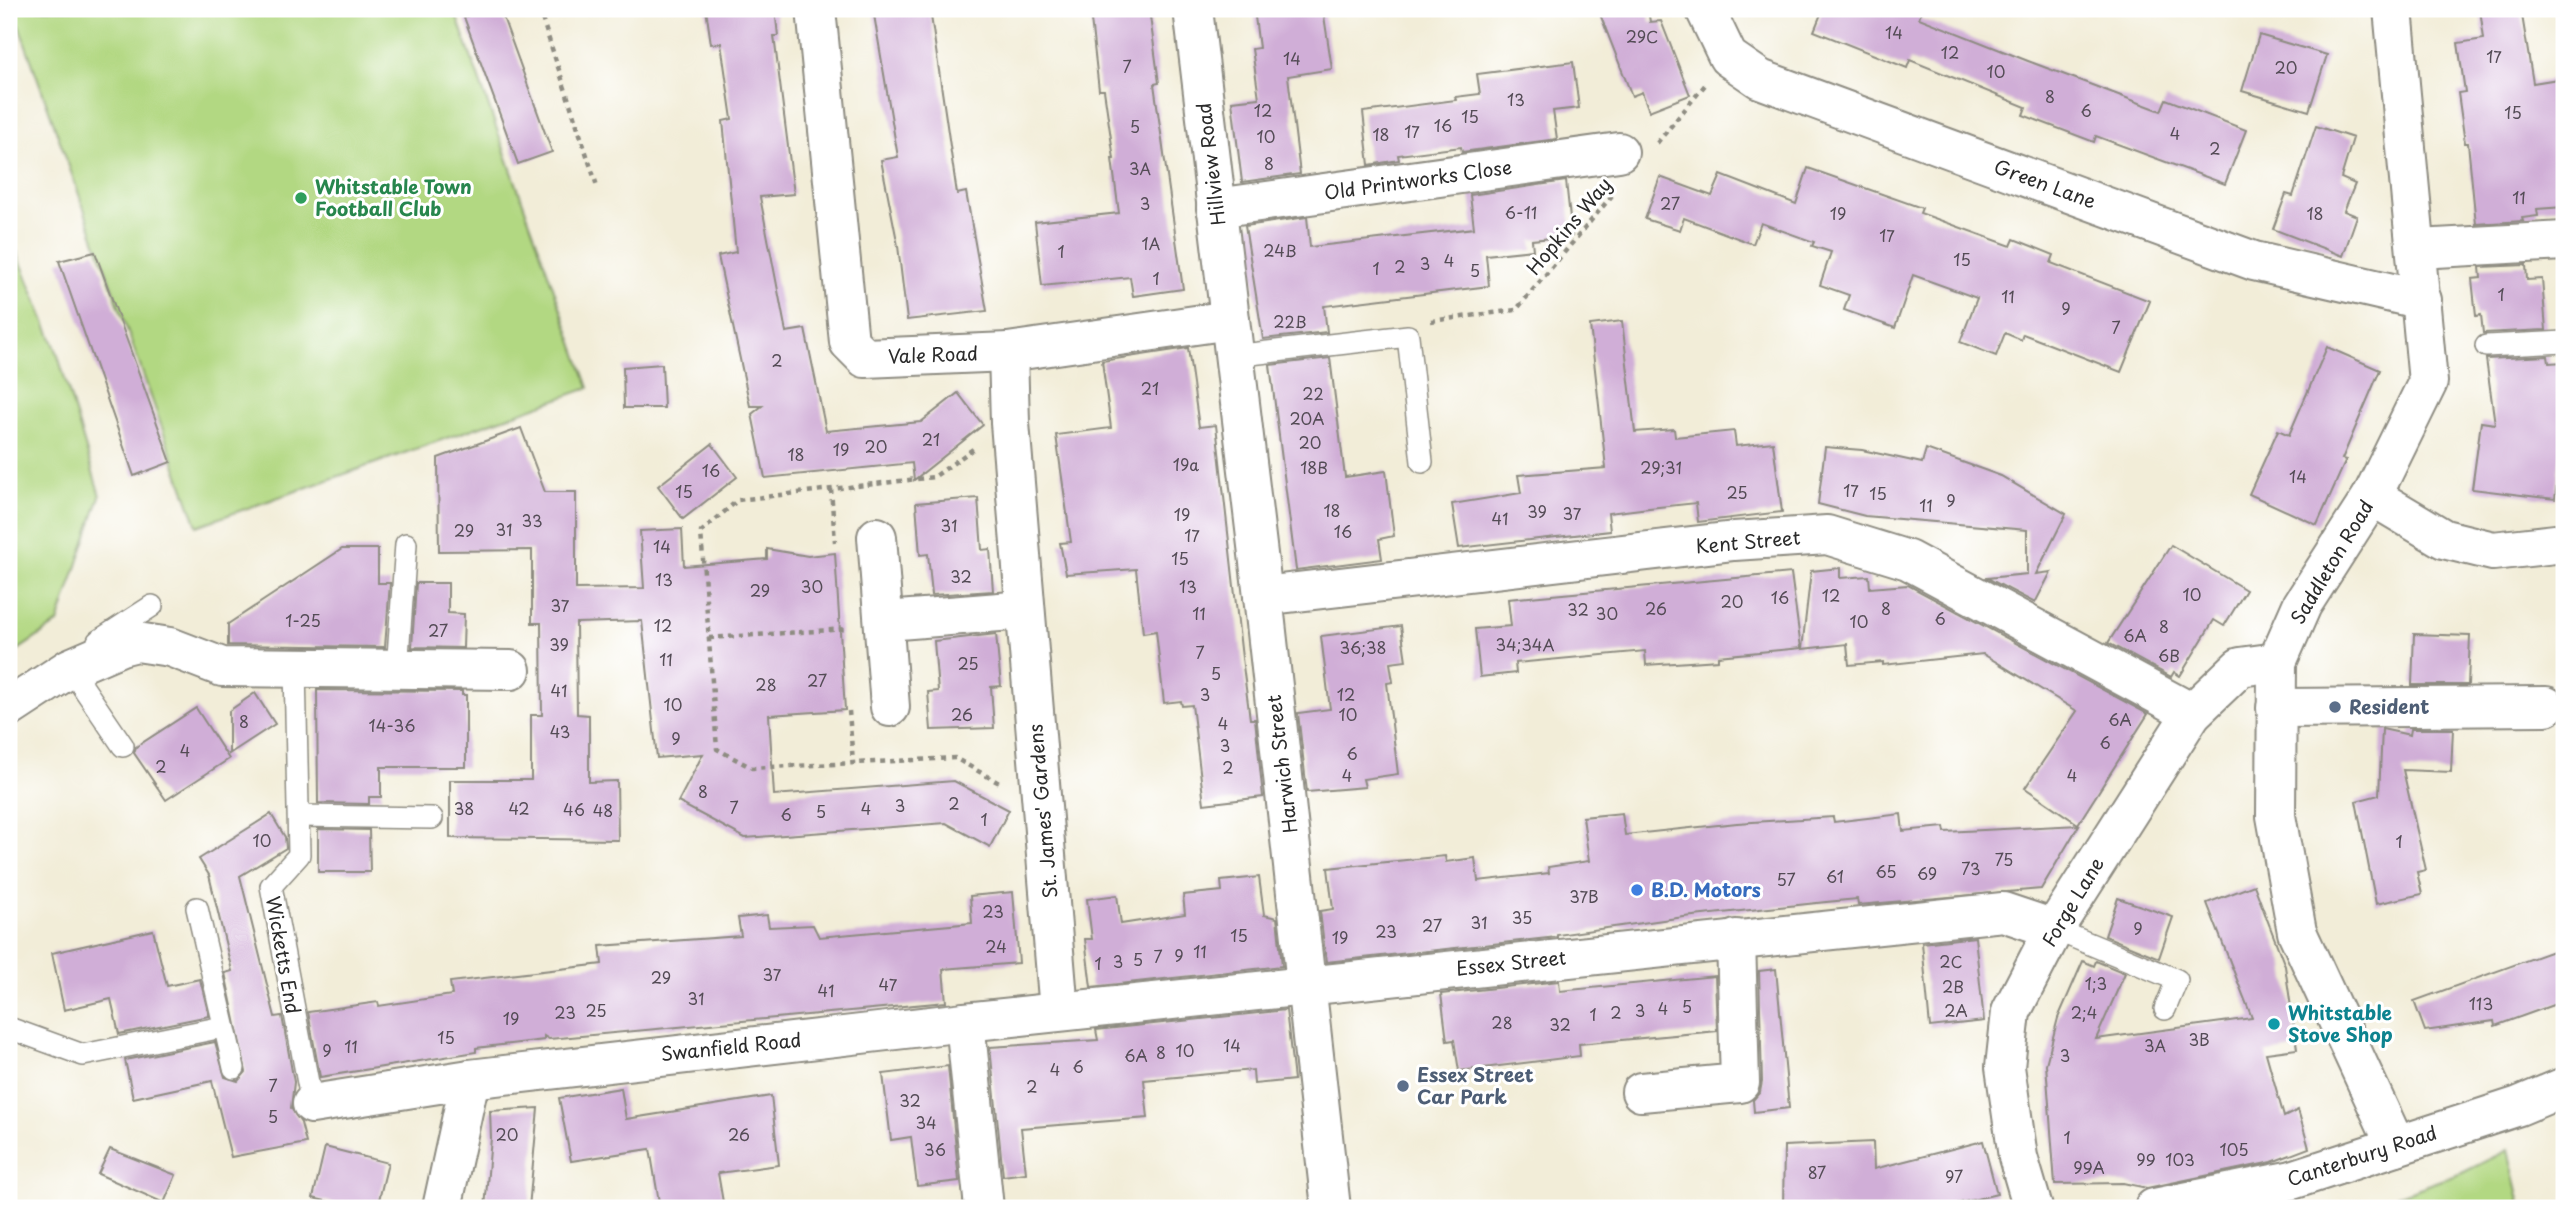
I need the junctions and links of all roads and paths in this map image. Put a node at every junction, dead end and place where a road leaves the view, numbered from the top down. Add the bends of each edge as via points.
1 (539, 9) edge
2 (816, 9) edge
3 (1193, 9) edge
4 (1705, 9) edge
5 (2393, 9) edge
6 (1728, 57) junction
7 (1630, 163) junction
8 (598, 189) dead end
9 (1216, 208) junction
10 (2564, 241) edge
11 (2417, 249) junction
12 (2422, 300) junction
13 (1424, 322) dead end
14 (1231, 338) junction
15 (2564, 342) edge
16 (2486, 346) dead end
17 (1007, 352) junction
18 (1010, 423) junction
19 (1422, 462) dead end
20 (2372, 496) junction
21 (877, 537) dead end
22 (2564, 543) edge
23 (406, 544) dead end
24 (1263, 596) junction
25 (152, 606) dead end
26 (1025, 610) junction
27 (886, 621) junction
28 (709, 638) junction
29 (2277, 662) junction
30 (70, 668) junction
31 (295, 668) junction
32 (397, 670) junction
33 (511, 670) dead end
34 (9, 701) edge
35 (2546, 706) dead end
36 (890, 707) dead end
37 (9, 708) edge
38 (2276, 708) junction
39 (2192, 713) junction
40 (123, 746) dead end
41 (1044, 809) junction
42 (299, 816) junction
43 (432, 818) dead end
44 (197, 908) dead end
45 (2054, 929) junction
46 (1736, 939) junction
47 (1308, 985) junction
48 (2165, 1009) dead end
49 (1059, 1012) junction
50 (965, 1022) junction
51 (223, 1027) junction
52 (9, 1028) edge
53 (234, 1068) dead end
54 (470, 1079) junction
55 (2564, 1087) edge
56 (1640, 1092) dead end
57 (312, 1104) joint
58 (2396, 1146) junction
59 (442, 1208) edge
60 (984, 1208) edge
61 (1331, 1208) edge
62 (2033, 1208) edge
63 (2154, 1208) edge

1 - 8 path
2 - 17 street, Vale Road via 849,342 865,358
3 - 9 street, Hillview Road
4 - 6 street, Green Lane
5 - 11 street, Saddleton Road
6 - 7 path, Hopkins Way
6 - 12 street, Green Lane via 1760,79 2254,261
7 - 9 street, Old Printworks Close
7 - 13 path, Hopkins Way via 1516,310
9 - 14 street, Hillview Road
10 - 11 street
11 - 12 street, Saddleton Road
12 - 20 street, Saddleton Road via 2428,382
14 - 17 street, Vale Road
14 - 19 lane via 1409,336
14 - 24 street, Harwich Street
15 - 16 lane
17 - 18 street, St. James' Gardens
18 - 26 street, St. James' Gardens
18 - 28 path via 934,477 738,500 701,532
20 - 22 street via 2444,539 2493,551
20 - 29 street, Saddleton Road via 2302,605
21 - 27 street
23 - 32 lane
24 - 39 street, Kent Street via 1734,541 1828,535 1908,560
24 - 47 street, Harwich Street
25 - 34 lane
26 - 27 street
26 - 41 street, St. James' Gardens
27 - 28 path via 842,629
27 - 36 street
28 - 41 path via 717,748 752,768 955,758
29 - 38 street, Saddleton Road
29 - 39 street, Forge Lane via 2240,667
30 - 31 street via 137,642 170,647 222,667
30 - 37 street
30 - 40 lane
31 - 32 street
31 - 42 lane, Wicketts End
32 - 33 street
35 - 38 street
38 - 58 street, Saddleton Road via 2276,816 2297,932
39 - 45 street, Forge Lane
41 - 49 street, St. James' Gardens
42 - 43 lane
42 - 57 lane, Wicketts End via 299,855 271,886
44 - 51 lane
45 - 46 street, Essex Street via 2003,912
45 - 48 lane via 2177,980
45 - 62 street, Forge Lane via 2011,1012 2005,1067 2018,1157
46 - 47 street, Essex Street
46 - 56 street via 1740,1083
47 - 49 street, Essex Street
47 - 61 street, Harwich Street
49 - 50 street, Essex Street
50 - 54 street, Swanfield Road
50 - 60 street
51 - 52 lane via 83,1055
51 - 53 lane
54 - 57 street, Swanfield Road
54 - 59 street
55 - 58 street, Canterbury Road
58 - 63 street, Canterbury Road via 2292,1180

